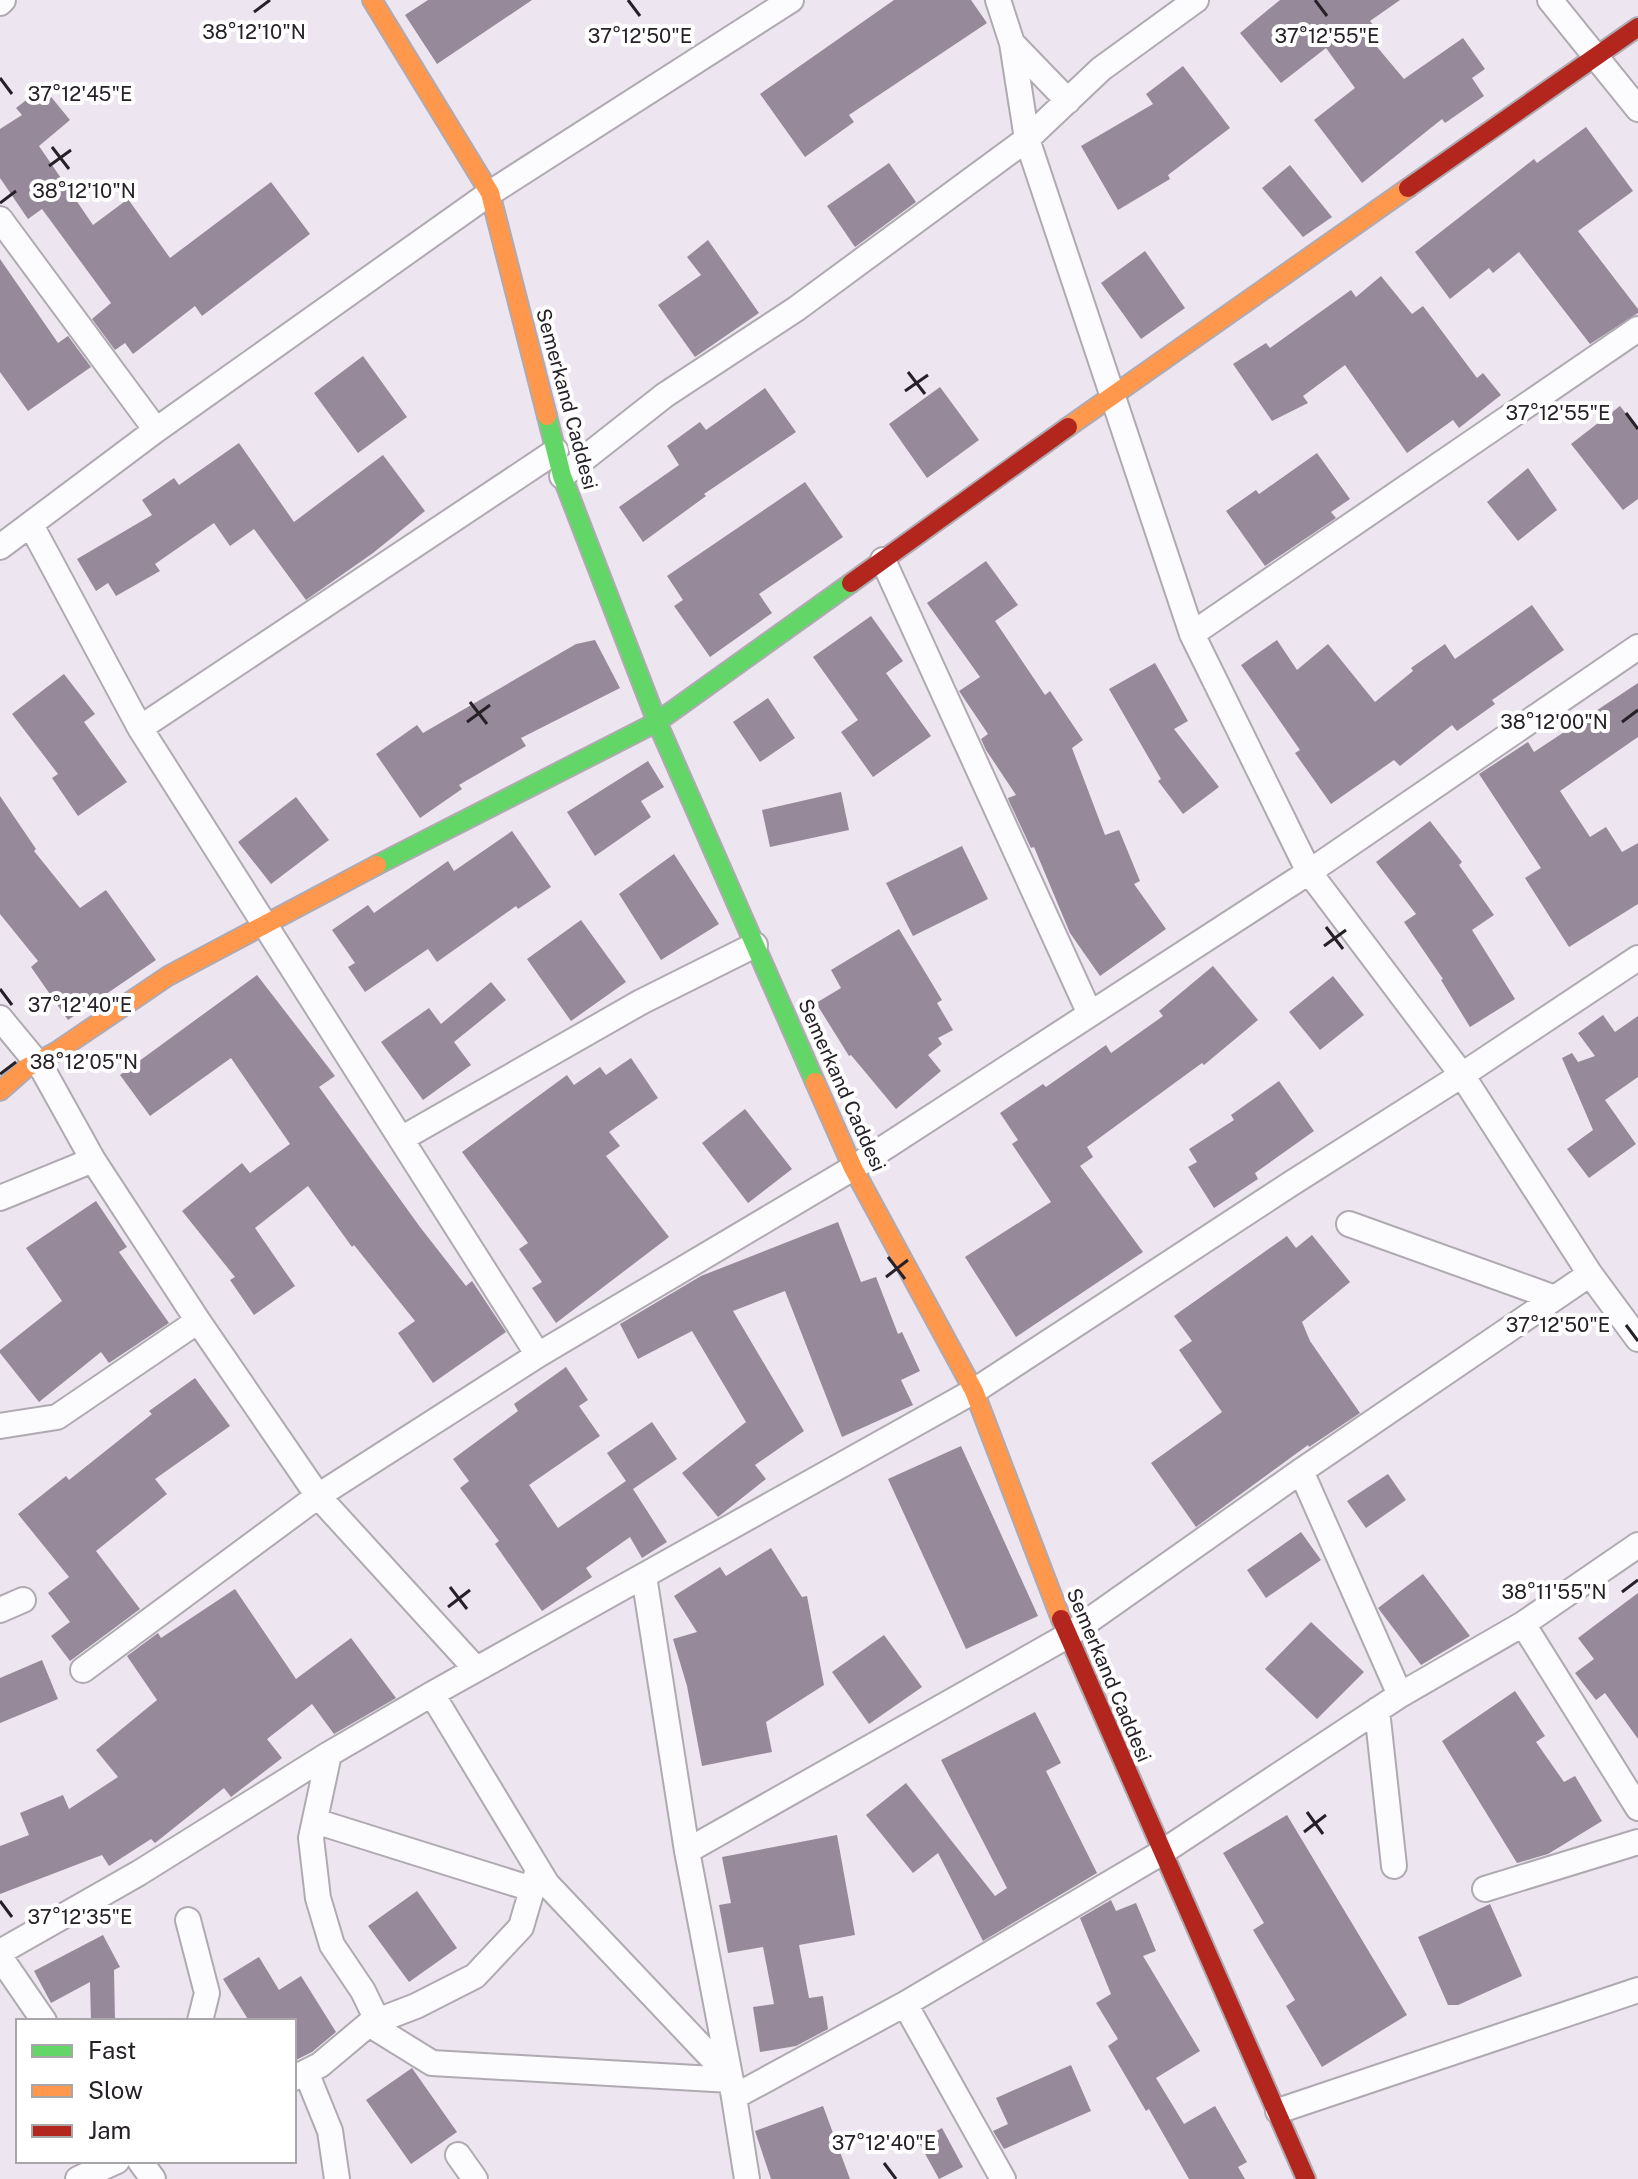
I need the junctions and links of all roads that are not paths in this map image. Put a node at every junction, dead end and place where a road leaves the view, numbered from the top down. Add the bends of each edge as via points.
1 (372, 0) edge
2 (791, 0) edge
3 (998, 0) edge
4 (1196, 0) edge
5 (1550, 0) edge
6 (1638, 27) edge
7 (1012, 43) junction
8 (1595, 57) junction
9 (1068, 101) junction
10 (1638, 109) edge
11 (1027, 139) junction
12 (490, 193) junction
13 (0, 219) edge
14 (1638, 329) edge
15 (1111, 396) junction
16 (156, 430) junction
17 (556, 451) junction
18 (562, 476) junction
19 (31, 525) junction
20 (0, 547) edge
21 (883, 560) junction
22 (1192, 634) junction
23 (1638, 647) edge
24 (657, 722) junction
25 (140, 728) junction
26 (1309, 872) junction
27 (264, 923) junction
28 (755, 945) junction
29 (1638, 958) edge
30 (1090, 1014) junction
31 (0, 1018) edge
32 (36, 1063) junction
33 (1462, 1075) junction
34 (0, 1091) edge
35 (401, 1139) junction
36 (93, 1160) junction
37 (853, 1168) junction
38 (0, 1198) edge
39 (1349, 1224) dead end
40 (1590, 1274) junction
41 (1555, 1298) junction
42 (198, 1321) junction
43 (1638, 1339) edge
44 (538, 1355) junction
45 (974, 1391) junction
46 (0, 1426) edge
47 (1301, 1471) junction
48 (318, 1496) junction
49 (1638, 1545) edge
50 (644, 1576) junction
51 (23, 1600) dead end
52 (0, 1610) edge
53 (1523, 1624) junction
54 (1067, 1636) junction
55 (476, 1669) junction
56 (83, 1670) dead end
57 (432, 1694) junction
58 (1400, 1695) junction
59 (1377, 1710) junction
60 (329, 1754) junction
61 (1638, 1808) edge
62 (315, 1821) junction
63 (1638, 1842) edge
64 (687, 1851) junction
65 (1161, 1853) junction
66 (1394, 1866) dead end
67 (535, 1879) junction
68 (1485, 1889) dead end
69 (188, 1920) dead end
70 (0, 1954) edge
71 (1638, 1990) edge
72 (905, 2004) junction
73 (43, 2019) edge
74 (200, 2019) edge
75 (369, 2024) junction
76 (300, 2075) edge
77 (732, 2085) junction
78 (1278, 2111) junction
79 (458, 2155) dead end
80 (113, 2163) edge
81 (78, 2179) edge
82 (337, 2179) edge
83 (475, 2179) edge
84 (747, 2179) edge
85 (1003, 2179) edge
86 (1306, 2179) edge

1 - 12 street, Semerkand Caddesi
2 - 12 street
3 - 7 street
4 - 9 street via 1101,69
5 - 8 street
6 - 8 street
7 - 9 street
7 - 11 street
8 - 10 street
8 - 15 street
9 - 11 street
11 - 15 street
11 - 18 street via 796,309 665,395
12 - 16 street
12 - 17 street, Semerkand Caddesi
13 - 16 street
14 - 22 street
15 - 21 street
15 - 22 street
16 - 19 street
17 - 18 street, Semerkand Caddesi
17 - 25 street
18 - 24 street, Semerkand Caddesi
19 - 20 street
19 - 25 street
21 - 24 street
21 - 30 street
22 - 26 street
23 - 26 street
24 - 27 street
24 - 28 street, Semerkand Caddesi
25 - 27 street
26 - 30 street
26 - 33 street
27 - 32 street via 168,976
27 - 35 street
28 - 35 street via 641,1002
28 - 37 street, Semerkand Caddesi
29 - 33 street
30 - 37 street
31 - 32 street
32 - 34 street
32 - 36 street
33 - 40 street
33 - 45 street
35 - 44 street
36 - 38 street
36 - 42 street
37 - 44 street
37 - 45 street, Semerkand Caddesi
39 - 41 street
40 - 41 street
40 - 43 street
41 - 47 street
42 - 46 street via 57,1417
42 - 48 street
44 - 48 street
45 - 50 street
45 - 54 street, Semerkand Caddesi
47 - 54 street
47 - 58 street
48 - 55 street
48 - 56 street
49 - 53 street
50 - 55 street
50 - 64 street
51 - 52 street
53 - 58 street
53 - 61 street
54 - 64 street
54 - 65 street, Semerkand Caddesi
55 - 57 street
57 - 60 street
57 - 67 street
58 - 59 street
59 - 65 street
59 - 66 street
60 - 62 street
60 - 70 street
62 - 67 street
62 - 75 street via 311,1838 318,1898 332,1945 376,2018
63 - 68 street
64 - 77 street
65 - 72 street
65 - 78 street, Semerkand Caddesi
67 - 75 street via 521,1927 475,1976
67 - 77 street via 547,1884
69 - 74 street via 207,1993
70 - 73 street
71 - 78 street
72 - 77 street
72 - 85 street
75 - 76 street
75 - 77 street via 432,2063
76 - 82 street via 330,2131
77 - 84 street
78 - 86 street, Semerkand Caddesi
79 - 83 street
80 - 81 street

